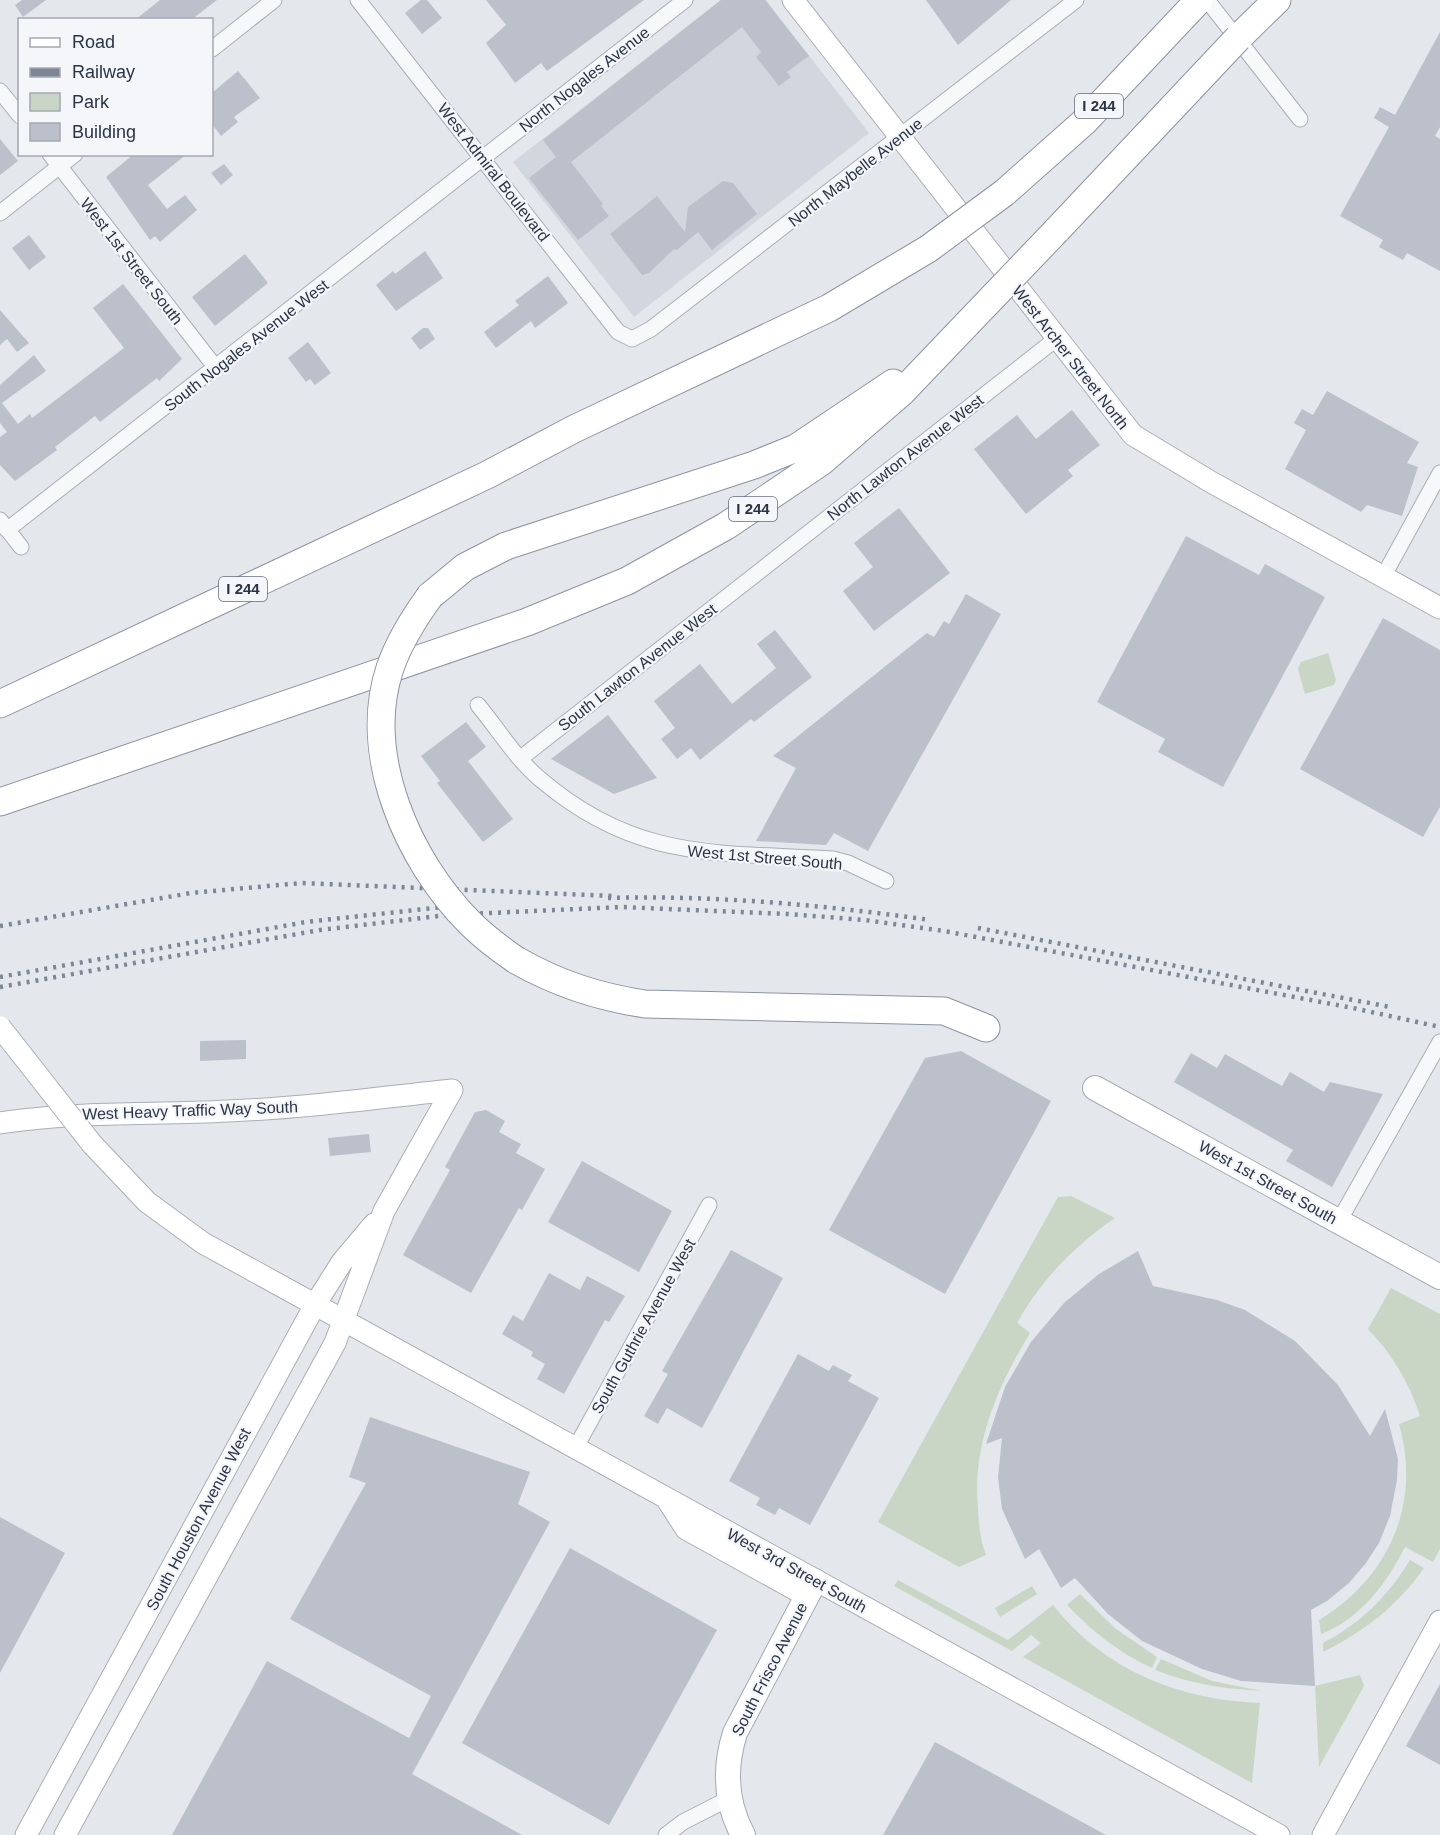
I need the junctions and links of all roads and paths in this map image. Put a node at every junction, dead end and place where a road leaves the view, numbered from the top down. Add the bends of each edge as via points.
1 (274, 0) edge
2 (358, 0) edge
3 (685, 0) edge
4 (793, 0) edge
5 (1076, 0) edge
6 (1277, 0) edge
7 (1198, 4) edge
8 (213, 47) edge
9 (0, 92) edge
10 (18, 114) edge
11 (1300, 119) dead end
12 (900, 138) junction
13 (51, 156) edge
14 (73, 156) edge
15 (483, 159) junction
16 (59, 167) junction
17 (0, 213) edge
18 (632, 339) joint
19 (1056, 339) junction
20 (946, 347) junction
21 (216, 368) junction
22 (1440, 473) edge
23 (4, 525) edge
24 (21, 547) dead end
25 (754, 575) joint
26 (1383, 577) junction
27 (1440, 608) edge
28 (0, 704) edge
29 (478, 705) dead end
30 (521, 758) junction
31 (0, 802) edge
32 (886, 881) dead end
33 (0, 1027) edge
34 (986, 1028) dead end
35 (1440, 1042) edge
36 (1095, 1088) dead end
37 (452, 1090) joint
38 (0, 1123) edge
39 (709, 1205) dead end
40 (384, 1212) junction
41 (1339, 1221) junction
42 (1440, 1277) edge
43 (316, 1303) junction
44 (343, 1318) junction
45 (576, 1447) junction
46 (811, 1589) junction
47 (1440, 1621) edge
48 (730, 1798) junction
49 (671, 1834) edge
50 (26, 1835) edge
51 (64, 1835) edge
52 (743, 1835) edge
53 (1279, 1835) edge
54 (1323, 1835) edge

1 - 8 street
2 - 15 street, West Admiral Boulevard
3 - 15 street, North Nogales Avenue
4 - 12 main road, West Archer Street North
5 - 12 street, North Maybelle Avenue
6 - 20 highway, I 244, bridge
7 - 11 street
7 - 28 highway, I 244, bridge via 1084,122 1004,193 928,249 829,308 574,429 487,475
9 - 10 street
12 - 18 street, North Maybelle Avenue via 642,336
12 - 19 main road, West Archer Street North
13 - 16 street, West 1st Street South
14 - 16 street
15 - 18 street, West Admiral Boulevard via 618,332
15 - 21 street, South Nogales Avenue West
16 - 17 street
16 - 21 street, West 1st Street South
19 - 25 street, North Lawton Avenue West
19 - 26 main road, West Archer Street North via 1133,435
20 - 31 highway, I 244 via 877,415 812,468 726,526 627,580 527,622
20 - 34 highway, bridge via 796,448 506,546 465,567 430,596 403,639 389,670 382,723 388,775 404,823 427,869 470,923 516,960 546,977 610,999 645,1004 944,1011
21 - 23 street, South Nogales Avenue West
22 - 26 street
23 - 24 street
25 - 30 street, South Lawton Avenue West
26 - 27 main road, West Archer Street North
29 - 30 street, West 1st Street South
30 - 32 street, West 1st Street South via 538,778 610,826 658,844 714,854 833,859
33 - 43 main road, West 3rd Street South, bridge via 92,1144 124,1180 168,1219 203,1243
35 - 41 street
36 - 41 main road, West 1st Street South
37 - 38 main road, West Heavy Traffic Way South via 231,1111 101,1113
37 - 40 main road, South Houston Avenue West
39 - 45 street, South Guthrie Avenue West
40 - 43 main road, South Houston Avenue West via 342,1262
40 - 44 main road, South Houston Avenue West
41 - 42 main road, West 1st Street South
43 - 44 main road, West 3rd Street South
43 - 50 main road, South Houston Avenue West
44 - 45 main road, West 3rd Street South
44 - 51 main road, South Houston Avenue West via 335,1343
45 - 46 main road, West 3rd Street South via 664,1495
46 - 48 main road, South Frisco Avenue via 735,1733 726,1763
46 - 53 main road, West 3rd Street South
47 - 54 main road
48 - 49 street via 683,1822
48 - 52 main road, South Frisco Avenue

